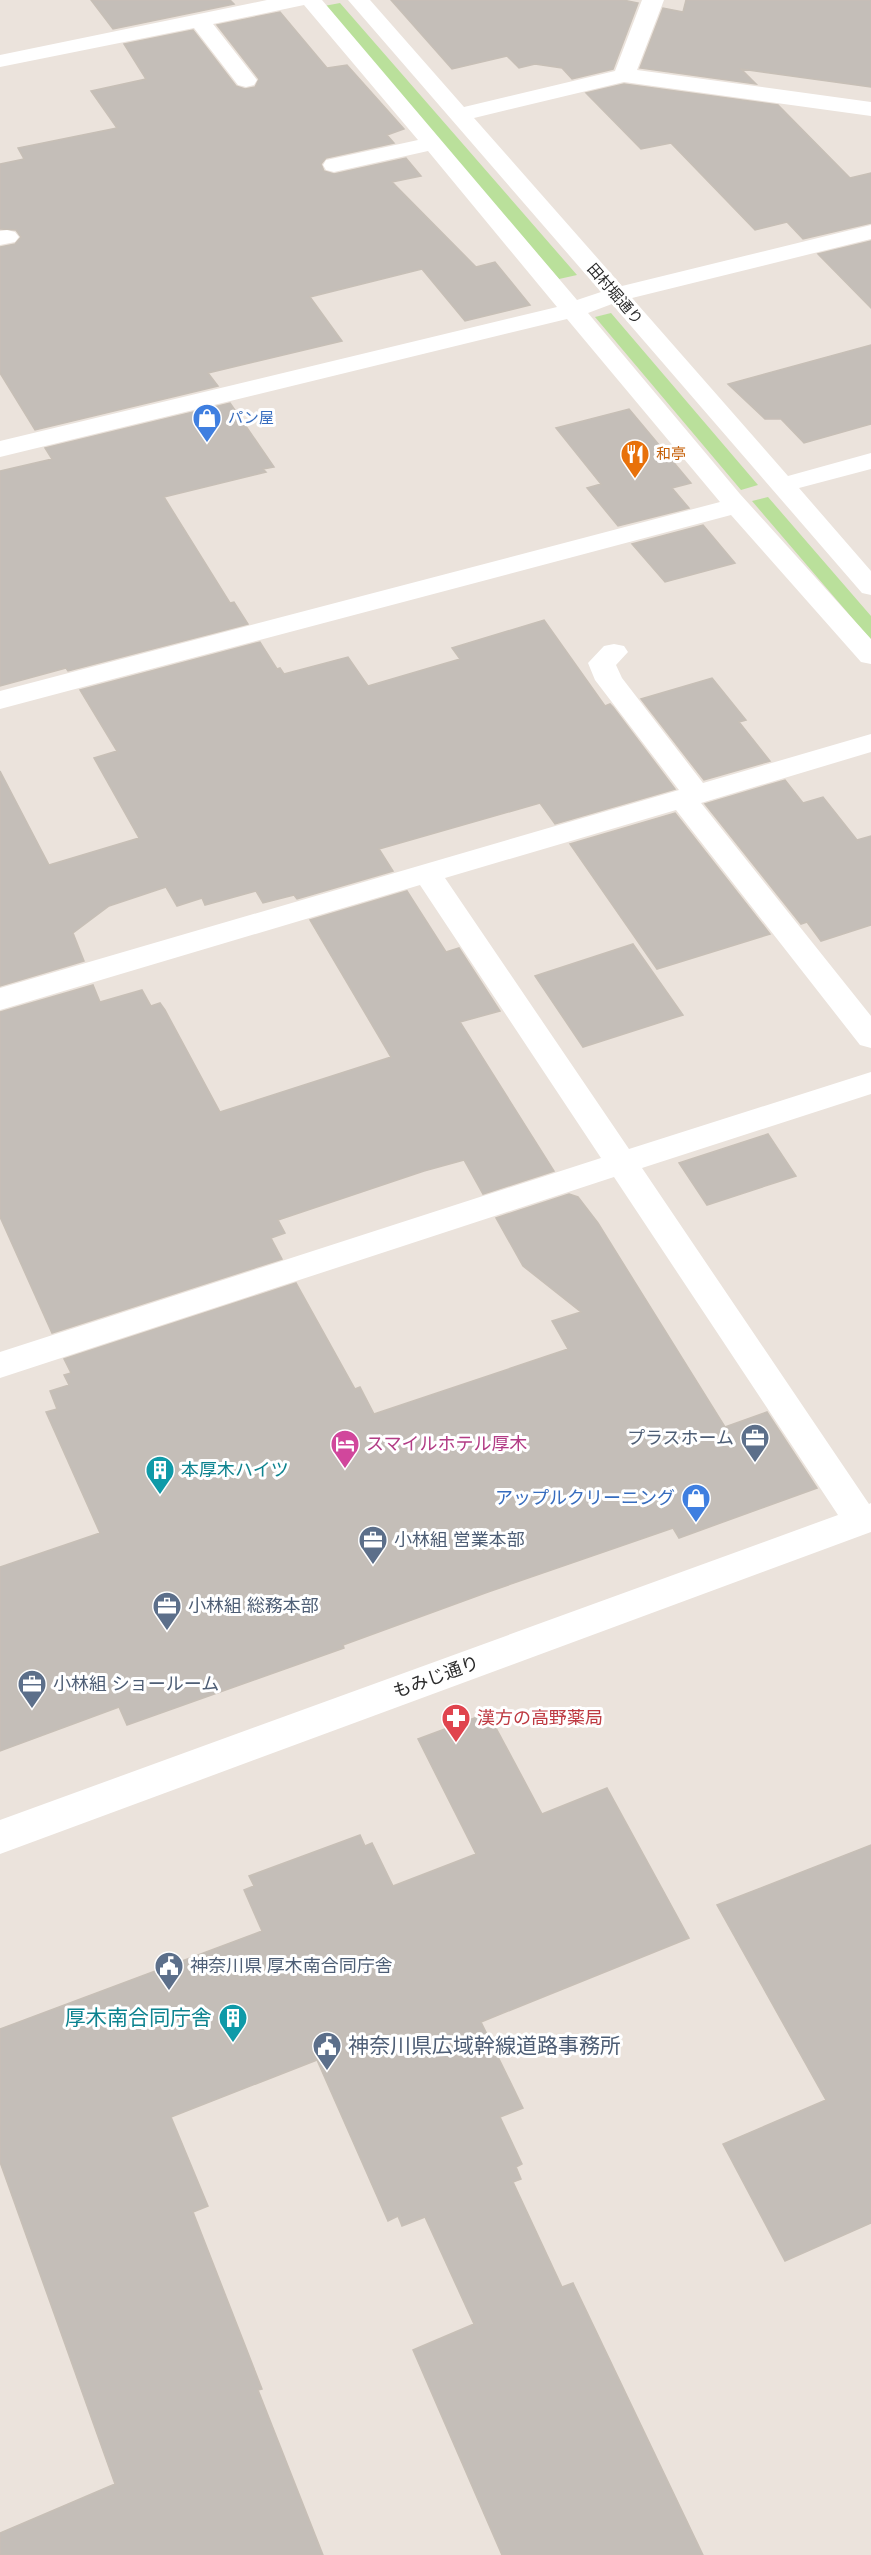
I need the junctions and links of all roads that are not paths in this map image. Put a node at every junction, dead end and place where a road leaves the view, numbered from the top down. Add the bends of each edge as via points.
1 (298, 0) edge
2 (311, 0) edge
3 (359, 0) edge
4 (653, 0) edge
5 (199, 20) junction
6 (0, 62) edge
7 (624, 75) junction
8 (246, 80) dead end
9 (871, 110) edge
10 (458, 115) junction
11 (433, 143) junction
12 (334, 165) dead end
13 (871, 232) edge
14 (615, 295) junction
15 (573, 310) junction
16 (0, 449) edge
17 (871, 461) edge
18 (782, 485) junction
19 (737, 505) junction
20 (871, 587) edge
21 (614, 652) dead end
22 (871, 656) edge
23 (0, 700) edge
24 (871, 743) edge
25 (689, 796) junction
26 (427, 873) junction
27 (0, 999) edge
28 (871, 1037) edge
29 (871, 1083) edge
30 (621, 1162) junction
31 (0, 1365) edge
32 (866, 1519) edge
33 (0, 1837) edge

1 - 5 street
2 - 11 street
3 - 10 street, 田村堀通り
4 - 7 street
5 - 6 street
5 - 8 street
7 - 9 street
7 - 10 street
10 - 14 street, 田村堀通り
11 - 12 street
11 - 15 street
13 - 14 street
14 - 15 street
14 - 18 street, 田村堀通り
15 - 16 street
15 - 19 street
17 - 18 street
18 - 20 street, 田村堀通り
19 - 22 street
19 - 23 street
21 - 25 street via 602,663 609,680
24 - 25 street
25 - 26 street
25 - 28 street
26 - 27 street
26 - 30 street
29 - 30 street
30 - 31 street
30 - 32 street
32 - 33 street, もみじ通り

